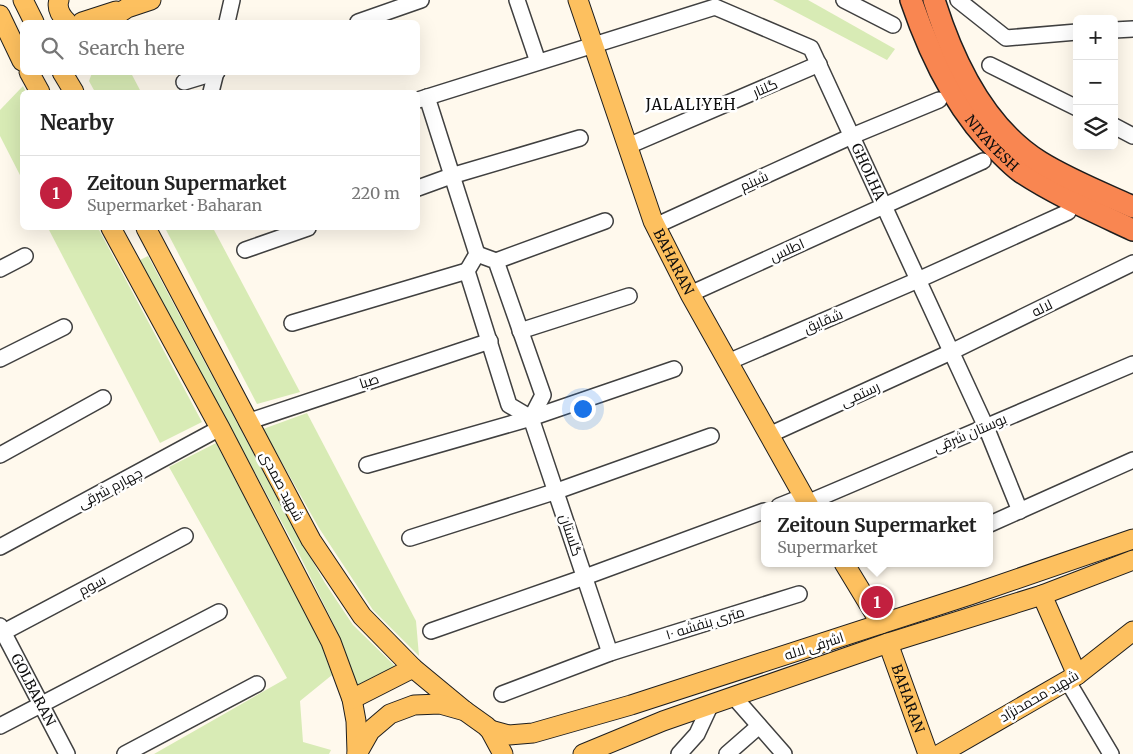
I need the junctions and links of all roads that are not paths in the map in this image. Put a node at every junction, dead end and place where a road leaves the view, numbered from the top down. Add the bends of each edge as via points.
1 (59, 0) edge
2 (151, 0) edge
3 (232, 0) edge
4 (421, 0) edge
5 (517, 0) edge
6 (578, 0) edge
7 (844, 0) edge
8 (912, 0) edge
9 (934, 0) edge
10 (958, 0) edge
11 (27, 1) edge
12 (126, 8) junction
13 (1, 19) edge
14 (33, 20) edge
15 (66, 20) edge
16 (88, 20) edge
17 (109, 20) edge
18 (227, 20) edge
19 (364, 20) edge
20 (893, 25) dead end
21 (1133, 29) edge
22 (1118, 30) edge
23 (1073, 32) edge
24 (593, 44) junction
25 (20, 57) edge
26 (538, 62) junction
27 (819, 64) junction
28 (990, 65) dead end
29 (31, 75) edge
30 (64, 75) edge
31 (75, 75) edge
32 (209, 75) edge
33 (216, 75) edge
34 (184, 82) dead end
35 (39, 90) edge
36 (73, 90) edge
37 (78, 90) edge
38 (212, 90) edge
39 (422, 98) edge
40 (939, 100) dead end
41 (1073, 106) edge
42 (1118, 128) edge
43 (852, 136) junction
44 (1133, 136) edge
45 (580, 138) dead end
46 (628, 146) junction
47 (983, 161) dead end
48 (451, 176) junction
49 (420, 187) edge
50 (884, 206) junction
51 (1133, 206) edge
52 (1068, 212) dead end
53 (605, 221) dead end
54 (655, 226) junction
55 (112, 230) edge
56 (302, 230) edge
57 (1133, 230) edge
58 (148, 232) edge
59 (123, 250) junction
60 (245, 250) dead end
61 (477, 254) junction
62 (25, 256) dead end
63 (496, 261) junction
64 (1133, 263) edge
65 (0, 269) edge
66 (467, 271) junction
67 (918, 280) junction
68 (690, 294) junction
69 (629, 296) dead end
70 (292, 322) dead end
71 (64, 327) dead end
72 (520, 331) junction
73 (490, 341) junction
74 (951, 352) junction
75 (0, 359) edge
76 (728, 362) junction
77 (1133, 364) edge
78 (674, 369) dead end
79 (103, 398) dead end
80 (531, 418) junction
81 (247, 422) junction
82 (986, 427) junction
83 (220, 428) junction
84 (769, 435) junction
85 (711, 436) dead end
86 (0, 455) edge
87 (1133, 460) edge
88 (367, 465) dead end
89 (557, 491) junction
90 (807, 502) edge
91 (1020, 511) junction
92 (761, 512) edge
93 (993, 523) edge
94 (185, 536) dead end
95 (410, 538) dead end
96 (1133, 538) edge
97 (0, 547) edge
98 (1133, 560) edge
99 (848, 567) edge
100 (585, 577) junction
101 (799, 594) dead end
102 (1042, 595) junction
103 (218, 612) dead end
104 (881, 624) junction
105 (1, 631) edge
106 (431, 631) dead end
107 (1133, 631) edge
108 (888, 643) junction
109 (610, 653) junction
110 (413, 668) junction
111 (1072, 678) junction
112 (257, 684) dead end
113 (502, 694) dead end
114 (734, 697) junction
115 (352, 699) junction
116 (41, 704) junction
117 (711, 704) junction
118 (465, 711) junction
119 (0, 726) edge
120 (759, 726) junction
121 (490, 730) junction
122 (66, 754) edge
123 (125, 754) edge
124 (357, 754) edge
125 (503, 754) edge
126 (583, 754) edge
127 (679, 754) edge
128 (727, 754) edge
129 (784, 754) edge
130 (928, 754) edge
131 (940, 754) edge
132 (1111, 754) edge

1 - 15 main road via 60,15
2 - 12 main road
3 - 18 street
4 - 19 street
5 - 26 street
6 - 24 main road, BAHARAN
7 - 20 street
8 - 57 highway, NIYAYESH via 940,70 961,107 986,140 1019,171
9 - 51 highway, NIYAYESH via 956,61 990,116 1012,140 1039,162
10 - 23 street via 1006,38
11 - 14 main road
12 - 16 main road
12 - 17 main road
13 - 25 main road
21 - 22 street
24 - 26 street, GHOLHA
24 - 27 street, GHOLHA via 715,6 812,48
24 - 46 main road, BAHARAN
26 - 39 street, GHOLHA
27 - 43 street, GHOLHA
27 - 46 street, گلنار
28 - 41 street
29 - 35 main road
30 - 36 main road
31 - 37 main road
32 - 34 street
33 - 38 street
39 - 48 street
40 - 43 street, شبنم
42 - 44 street
43 - 50 street, GHOLHA
43 - 54 street, شبنم
45 - 48 street
46 - 54 main road, BAHARAN
47 - 50 street, اطلس
48 - 49 street
48 - 61 street
50 - 67 street, GHOLHA
50 - 68 street, اطلس
52 - 67 street, شقایق
53 - 63 street
54 - 68 main road, BAHARAN
55 - 59 main road, شهید صمدی
56 - 60 street
58 - 59 main road
58 - 81 main road, شهید صمدی
59 - 83 main road, شهید صمدی
61 - 63 street
61 - 66 street
62 - 65 street
63 - 72 street
64 - 74 street, لاله
66 - 70 street
66 - 73 street
67 - 74 street, GHOLHA
67 - 76 street, شقایق
68 - 76 main road, BAHARAN
69 - 72 street
71 - 75 street
72 - 80 street via 543,395
73 - 80 street via 509,405
73 - 81 street, صبا
74 - 82 street, GHOLHA
74 - 84 street, رستمی
76 - 84 main road, BAHARAN
77 - 82 street, بوستان شرقی
78 - 80 street
79 - 86 street
80 - 88 street
80 - 89 street, گلستان
81 - 110 main road, شهید صمدی via 316,547 362,616
82 - 90 street, بوستان شرقی
82 - 91 street, GHOLHA
83 - 97 street, چهارم شرقی
83 - 115 main road, شهید صمدی via 331,642
84 - 90 main road, BAHARAN
85 - 89 street
87 - 91 street
89 - 95 street
89 - 100 street, گلستان
91 - 93 street
92 - 100 street
94 - 105 street, سوم
96 - 104 main road, اشرفی لاله
98 - 102 main road, اشرفی لاله
99 - 104 main road
100 - 106 street
100 - 109 street, گلستان
101 - 109 street, ۱۰ متری بنفشه
102 - 108 main road, اشرفی لاله
102 - 111 main road
103 - 116 street
104 - 121 main road, اشرفی لاله via 631,705 533,733 509,735
105 - 116 street, GOLBARAN
107 - 111 main road, شهید محمدنژاد
108 - 114 main road, اشرفی لاله
108 - 130 main road, BAHARAN
109 - 113 street, ۱۰ متری بنفشه
110 - 115 main road
110 - 118 main road, شهید صمدی
111 - 131 main road, شهید محمدنژاد
111 - 132 street
112 - 123 street
114 - 117 main road, اشرفی لاله
114 - 120 street
115 - 124 main road, شهید صمدی
116 - 119 street
116 - 122 street, GOLBARAN
117 - 126 main road, اشرفی لاله
117 - 127 street via 697,734
118 - 121 main road, شهید صمدی
118 - 124 main road via 440,704 414,705 390,714 370,731
120 - 128 street
120 - 129 street
121 - 125 main road

